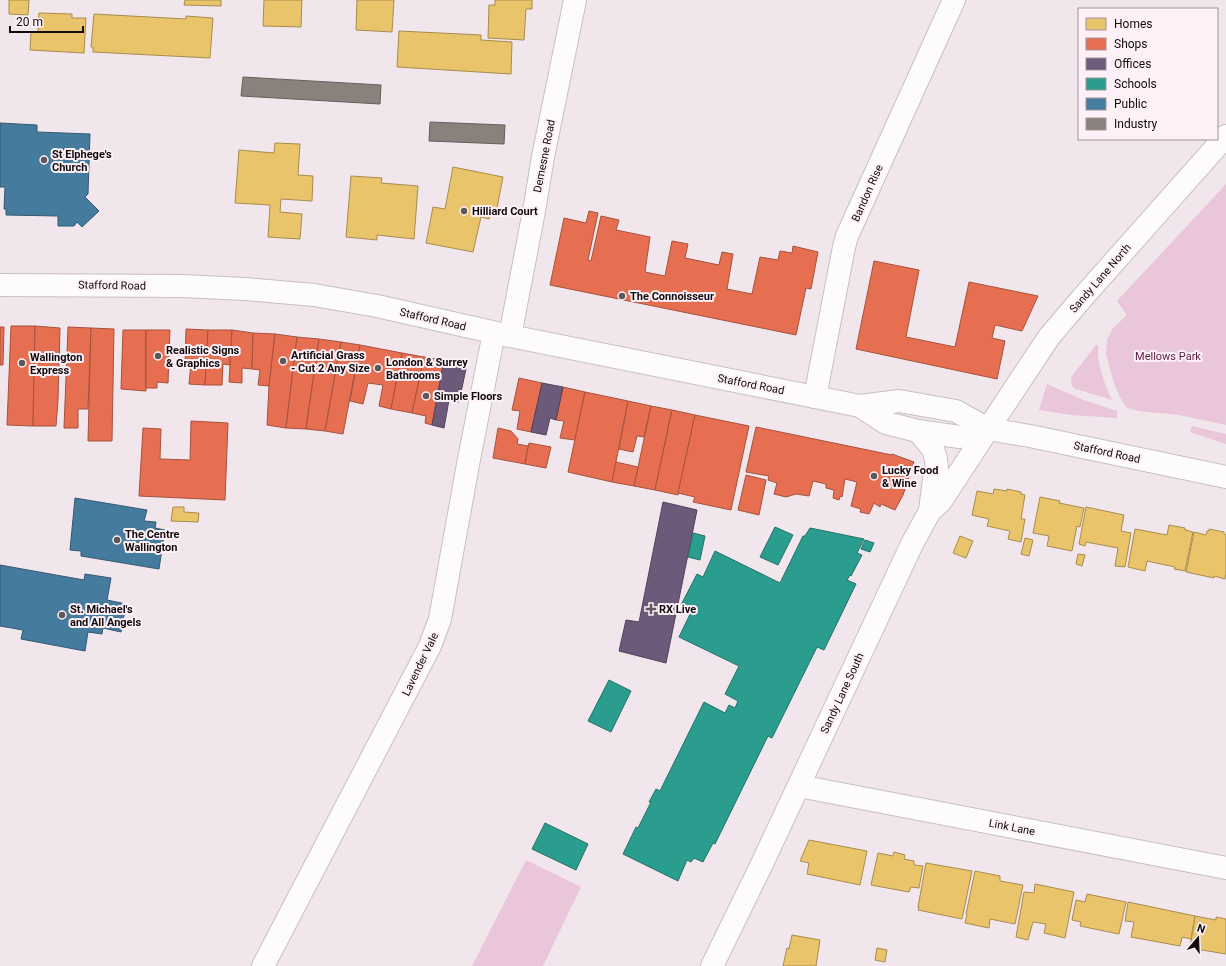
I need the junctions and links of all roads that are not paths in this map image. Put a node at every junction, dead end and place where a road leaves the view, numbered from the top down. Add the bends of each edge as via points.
1 (575, 0) edge
2 (954, 0) edge
3 (1226, 136) edge
4 (0, 285) edge
5 (502, 334) junction
6 (815, 397) junction
7 (860, 406) junction
8 (988, 429) junction
9 (918, 431) junction
10 (1226, 477) edge
11 (930, 511) junction
12 (799, 786) junction
13 (1226, 868) edge
14 (263, 966) edge
15 (712, 966) edge

1 - 5 street, Demesne Road via 534,211
2 - 6 street, Bandon Rise via 844,247
3 - 8 street, Sandy Lane North via 1050,337
4 - 5 street, Stafford Road via 253,289 377,306
5 - 6 street, Stafford Road
5 - 14 street, Lavender Vale via 469,459 436,633
6 - 7 street, Stafford Road
7 - 8 street, Stafford Road via 899,400 956,411
7 - 9 street, Stafford Road via 886,423
8 - 9 street, Stafford Road via 960,437
8 - 10 street, Stafford Road
8 - 11 street, Sandy Lane South via 941,501
9 - 11 street via 933,449 936,459 937,470
11 - 12 street, Sandy Lane South
12 - 13 street, Link Lane
12 - 15 street, Sandy Lane South

